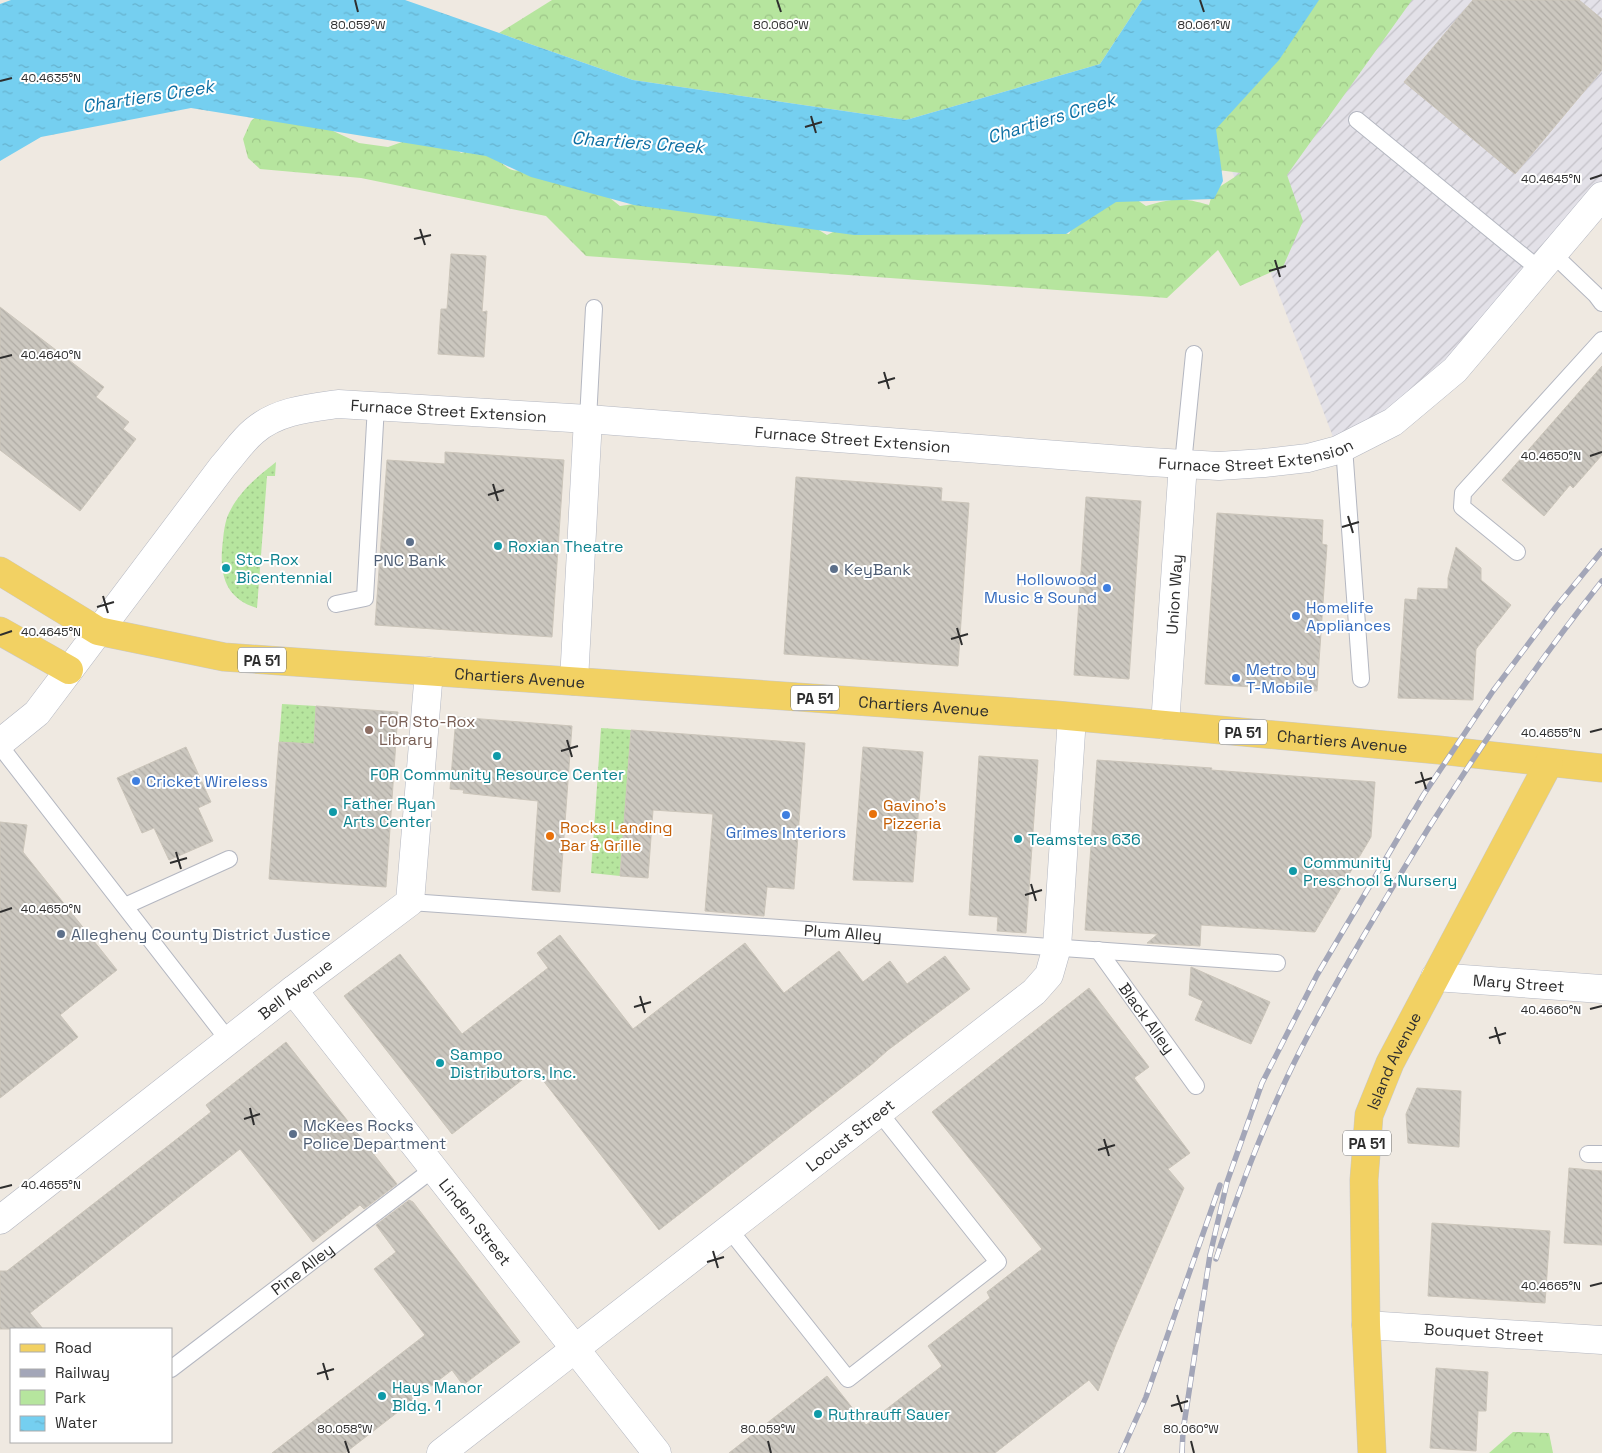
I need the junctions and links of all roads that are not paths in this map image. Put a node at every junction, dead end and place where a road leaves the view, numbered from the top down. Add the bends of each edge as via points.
1 (1357, 120) dead end
2 (1602, 196) edge
3 (1547, 262) junction
4 (1602, 303) edge
5 (594, 308) dead end
6 (1602, 340) edge
7 (1194, 354) dead end
8 (376, 406) junction
9 (588, 418) junction
10 (1344, 447) junction
11 (1183, 464) junction
12 (1517, 552) dead end
13 (0, 571) edge
14 (336, 604) dead end
15 (0, 631) edge
16 (98, 631) junction
17 (69, 670) junction
18 (429, 671) junction
19 (1361, 679) dead end
20 (574, 680) junction
21 (1072, 717) junction
22 (1165, 725) junction
23 (0, 744) edge
24 (1549, 763) junction
25 (1602, 768) edge
26 (229, 859) dead end
27 (410, 902) junction
28 (124, 906) junction
29 (1058, 947) junction
30 (1098, 950) junction
31 (1277, 963) dead end
32 (1435, 977) junction
33 (1602, 989) edge
34 (293, 990) junction
35 (229, 1041) junction
36 (1196, 1086) dead end
37 (879, 1112) junction
38 (433, 1169) junction
39 (0, 1220) edge
40 (729, 1229) junction
41 (1366, 1325) junction
42 (1602, 1340) edge
43 (575, 1349) junction
44 (172, 1367) edge
45 (441, 1453) edge
46 (656, 1453) edge
47 (1372, 1453) edge

1 - 3 lane
2 - 3 street, Furnace Street Extension
3 - 4 lane via 1596,295
3 - 10 street, Furnace Street Extension via 1455,370 1393,422
5 - 9 lane
6 - 12 lane via 1463,493 1462,508
7 - 11 lane
8 - 9 street, Furnace Street Extension
8 - 14 lane via 365,598
8 - 16 street, Furnace Street Extension via 338,404 296,410 255,429 223,466
9 - 11 street, Furnace Street Extension
9 - 20 street
10 - 11 street, Furnace Street Extension via 1308,458 1264,464
10 - 19 lane
11 - 22 street, Union Way
13 - 16 main road, PA 51
15 - 17 main road
16 - 17 street, Furnace Street Extension
16 - 18 main road, Chartiers Avenue / PA 51 via 224,657
17 - 23 street, Furnace Street Extension via 38,713
18 - 20 main road, Chartiers Avenue / PA 51
18 - 27 street
20 - 21 main road, Chartiers Avenue / PA 51
21 - 22 main road, Chartiers Avenue / PA 51
21 - 29 street, Locust Street
22 - 24 main road, Chartiers Avenue / PA 51
23 - 28 lane
24 - 25 main road, Chartiers Avenue
24 - 32 main road, Island Avenue / PA 51
26 - 28 lane
27 - 29 lane, Plum Alley
27 - 34 street, Bell Avenue
28 - 35 lane
29 - 30 lane, Plum Alley
29 - 37 street, Locust Street via 1049,975 1034,992
30 - 31 lane, Plum Alley
30 - 36 lane, Black Alley
32 - 33 street, Mary Street
32 - 41 main road, Island Avenue / PA 51 via 1390,1063 1370,1115 1364,1180
34 - 35 street, Bell Avenue
34 - 38 street, Linden Street
35 - 39 street, Bell Avenue
37 - 40 street, Locust Street
37 - 40 lane via 998,1262 848,1379
38 - 43 street, Linden Street
38 - 44 lane, Pine Alley
40 - 43 street, Locust Street
41 - 42 street, Bouquet Street
41 - 47 main road, Island Avenue / PA 51
43 - 45 street, Locust Street
43 - 46 street, Linden Street

